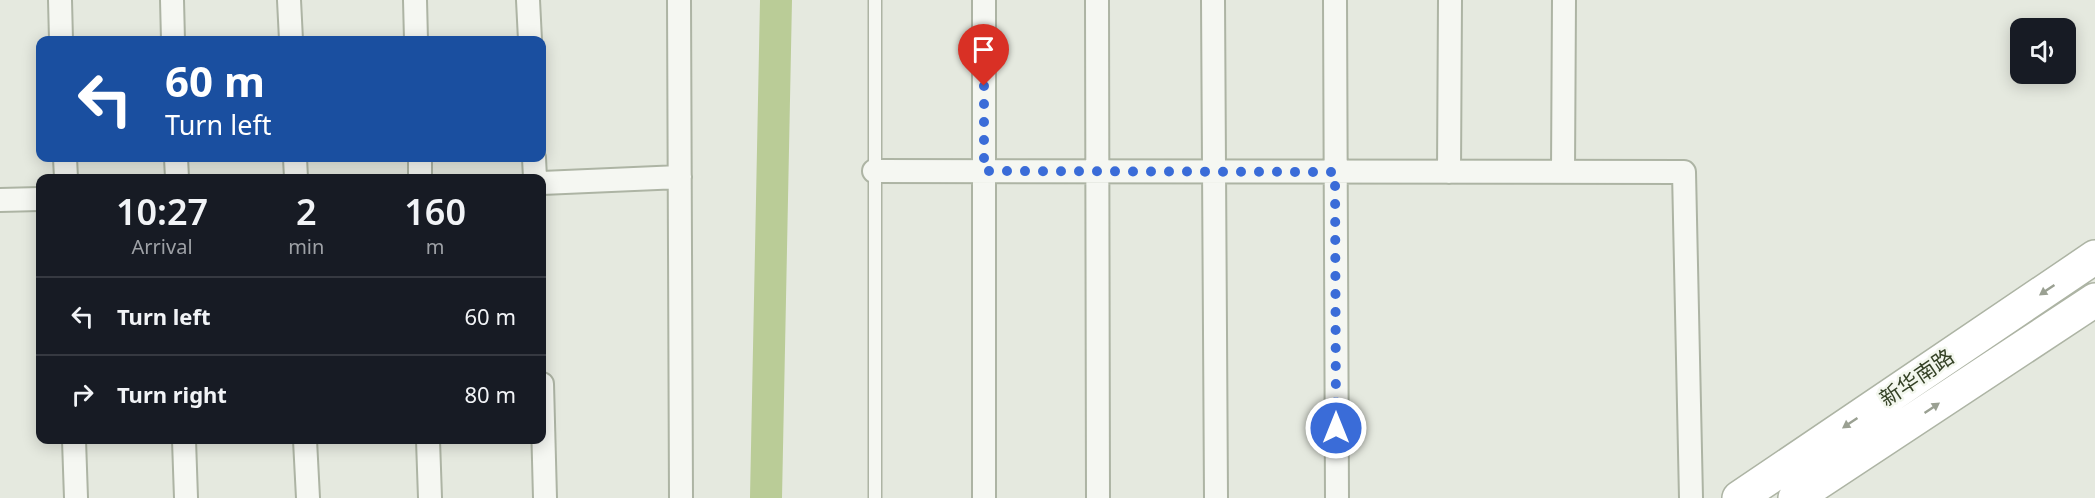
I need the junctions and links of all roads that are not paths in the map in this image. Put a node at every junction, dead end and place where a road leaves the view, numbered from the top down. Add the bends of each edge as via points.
1 (60, 0) edge
2 (172, 0) edge
3 (290, 0) edge
4 (415, 0) edge
5 (528, 0) edge
6 (679, 0) edge
7 (874, 0) edge
8 (984, 0) edge
9 (1096, 0) edge
10 (1212, 0) edge
11 (1335, 0) edge
12 (1450, 0) edge
13 (1564, 0) edge
14 (61, 36) edge
15 (173, 36) edge
16 (291, 36) edge
17 (416, 36) edge
18 (530, 36) edge
19 (874, 171) junction
20 (984, 171) junction
21 (1097, 171) junction
22 (1214, 171) junction
23 (1449, 171) junction
24 (1563, 171) junction
25 (1335, 172) junction
26 (680, 177) junction
27 (546, 183) edge
28 (36, 199) edge
29 (0, 201) edge
30 (2095, 257) edge
31 (2095, 300) edge
32 (74, 444) edge
33 (184, 444) edge
34 (305, 444) edge
35 (428, 444) edge
36 (544, 444) edge
37 (76, 498) edge
38 (186, 498) edge
39 (308, 498) edge
40 (430, 498) edge
41 (545, 498) edge
42 (681, 498) edge
43 (875, 498) edge
44 (984, 498) edge
45 (1098, 498) edge
46 (1216, 498) edge
47 (1337, 498) edge
48 (1691, 498) edge
49 (1739, 498) edge
50 (1795, 498) edge

1 - 14 street
2 - 15 street
3 - 16 street
4 - 17 street
5 - 18 street
6 - 26 street
7 - 19 lane
8 - 20 street
9 - 21 street
10 - 22 street
11 - 25 street
12 - 23 street
13 - 24 street
19 - 20 street
19 - 43 lane
20 - 21 street
20 - 44 street
21 - 22 street
21 - 45 street
22 - 25 street
22 - 46 street
23 - 24 street
23 - 25 street
24 - 48 street via 1684,172
25 - 47 street
26 - 27 street
26 - 42 street
28 - 29 street
30 -> 49 street, 新华南路
50 -> 31 street, 新华南路
32 - 37 street
33 - 38 street
34 - 39 street
35 - 40 street
36 - 41 street

